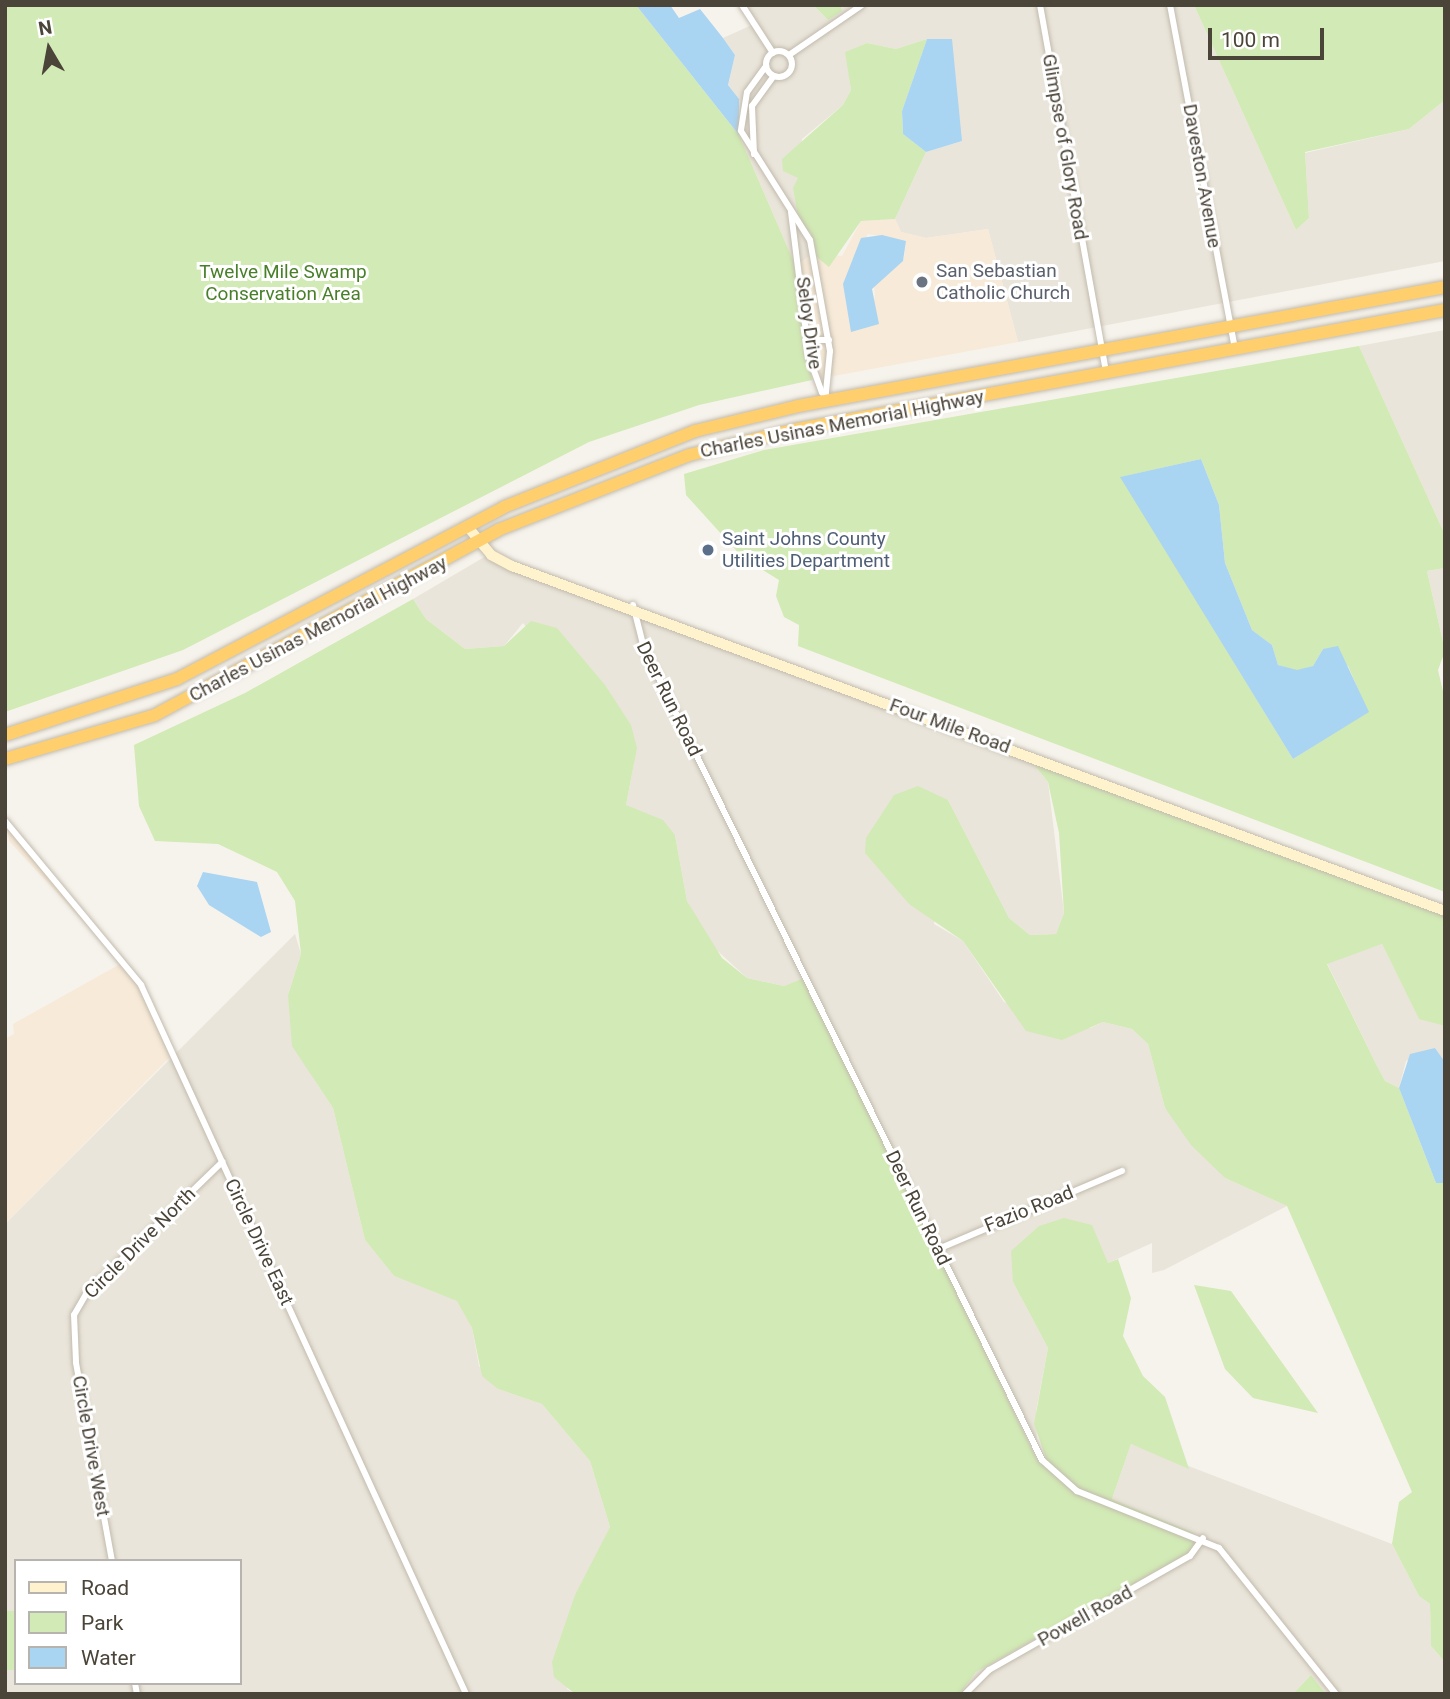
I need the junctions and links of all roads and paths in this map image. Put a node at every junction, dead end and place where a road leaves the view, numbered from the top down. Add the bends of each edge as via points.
1 (741, 5) edge
2 (862, 5) edge
3 (1040, 5) edge
4 (1170, 5) edge
5 (773, 52) junction
6 (789, 55) junction
7 (766, 66) junction
8 (774, 76) junction
9 (755, 159) junction
10 (791, 210) junction
11 (1445, 287) edge
12 (1445, 310) edge
13 (1230, 326) junction
14 (808, 340) junction
15 (829, 340) junction
16 (1234, 348) junction
17 (1102, 351) junction
18 (1106, 372) junction
19 (825, 402) junction
20 (715, 447) junction
21 (467, 526) junction
22 (479, 542) junction
23 (633, 605) junction
24 (5, 736) edge
25 (5, 759) edge
26 (5, 821) edge
27 (1445, 911) edge
28 (222, 1162) junction
29 (1122, 1171) dead end
30 (938, 1249) junction
31 (72, 1331) joint
32 (1203, 1538) junction
33 (112, 1559) edge
34 (466, 1694) edge
35 (965, 1694) edge
36 (1336, 1694) edge

1 - 5 street
2 - 6 street
3 - 17 street, Glimpse of Glory Road
4 - 13 street, Daveston Avenue
5 - 6 street
5 - 7 street, Seloy Drive
6 - 8 street via 790,72
7 - 8 street
7 - 9 street, Seloy Drive via 747,92 740,120
8 - 9 street via 752,106
9 - 10 street, Seloy Drive
10 - 14 street, Seloy Drive
10 - 15 street, Seloy Drive via 813,250
11 - 13 highway, Charles Usinas Memorial Highway
12 - 16 highway, Charles Usinas Memorial Highway
13 - 16 street, Daveston Avenue
13 - 17 highway, Charles Usinas Memorial Highway
14 - 15 street
14 - 19 street, Seloy Drive
15 - 19 street, Seloy Drive
16 - 18 highway, Charles Usinas Memorial Highway
17 - 18 street, Glimpse of Glory Road
17 - 19 highway, Charles Usinas Memorial Highway
18 - 20 highway, Charles Usinas Memorial Highway
19 - 20 highway via 820,418
19 - 21 highway, Charles Usinas Memorial Highway via 667,440 573,475
20 - 22 highway, Charles Usinas Memorial Highway via 568,498
21 - 22 main road, Four Mile Road
21 - 24 highway, Charles Usinas Memorial Highway via 177,679
22 - 23 main road, Four Mile Road via 512,566
22 - 25 highway, Charles Usinas Memorial Highway via 181,703 73,744
23 - 27 main road, Four Mile Road
23 - 30 street, Deer Run Road via 644,648
26 - 28 street, Circle Drive East via 133,971
28 - 31 street, Circle Drive North via 86,1294
28 - 34 street, Circle Drive East
29 - 30 street, Fazio Road
30 - 32 street, Deer Run Road via 1047,1468 1077,1491
31 - 33 street, Circle Drive West
32 - 35 street, Powell Road via 1190,1556 989,1670
32 - 36 street, Deer Run Road via 1227,1556

